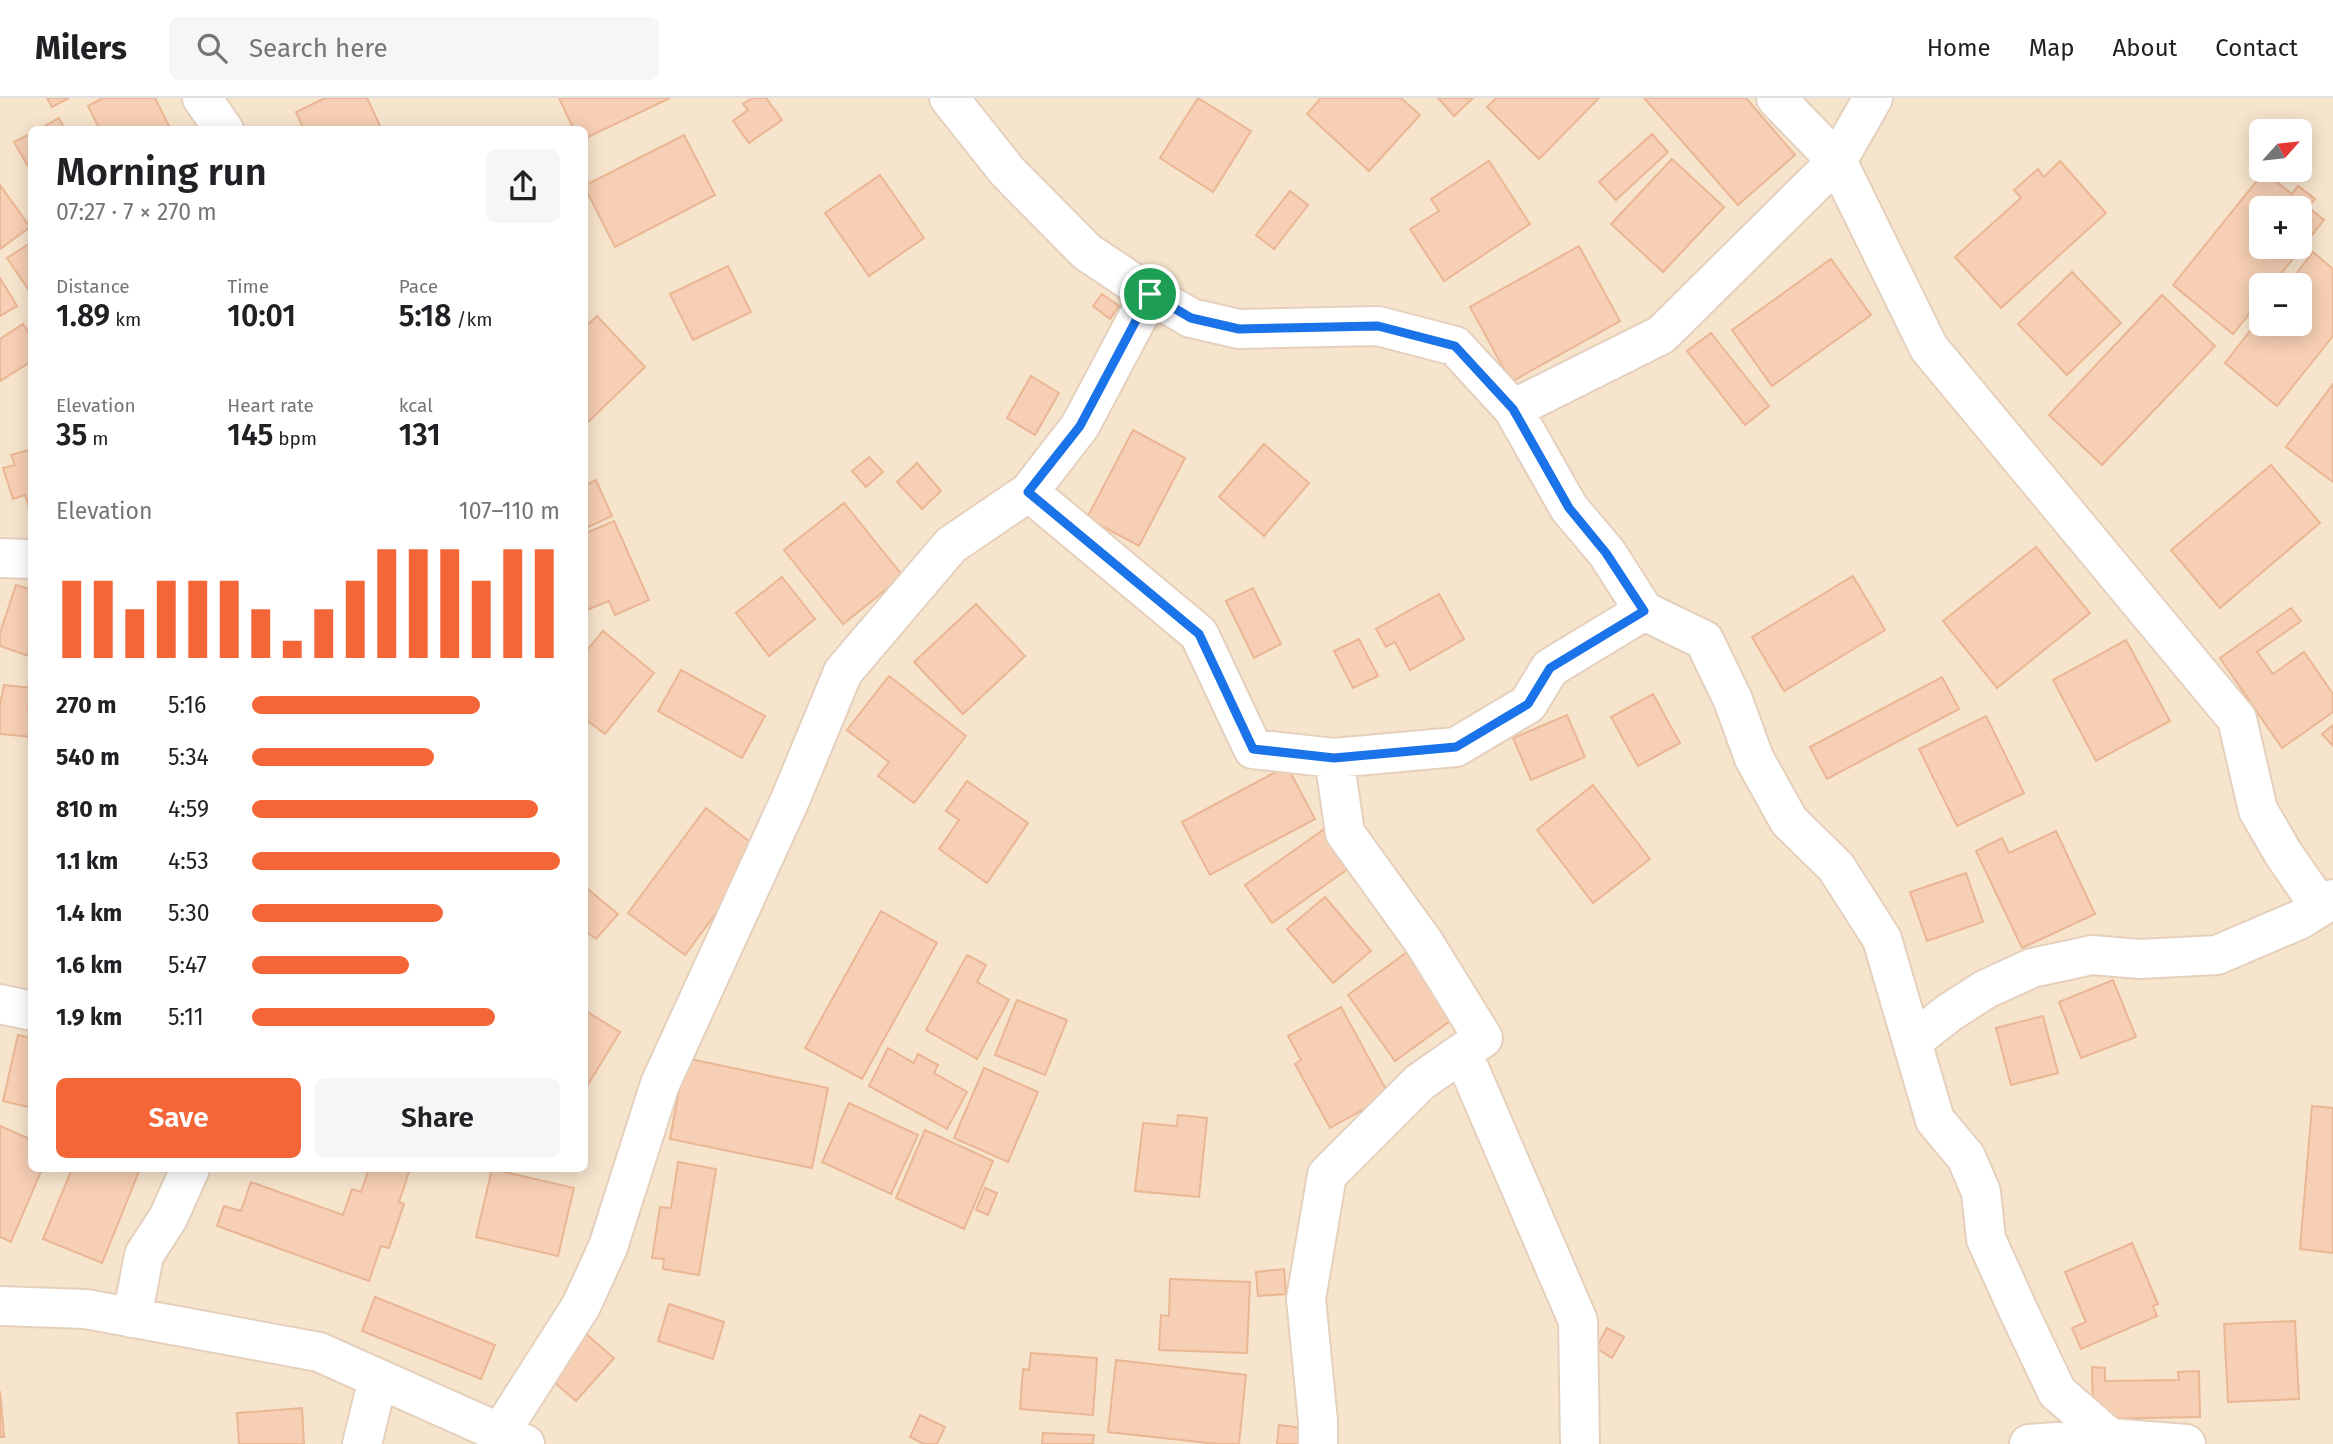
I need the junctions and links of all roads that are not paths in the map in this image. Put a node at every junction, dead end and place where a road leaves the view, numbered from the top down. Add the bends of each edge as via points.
1 (202, 98) edge
2 (948, 98) edge
3 (1776, 98) edge
4 (1873, 98) edge
5 (221, 126) edge
6 (1837, 161) junction
7 (1150, 294) junction
8 (1513, 409) junction
9 (1028, 492) junction
10 (0, 558) edge
11 (28, 559) edge
12 (1644, 611) junction
13 (1334, 758) junction
14 (2327, 903) edge
15 (0, 1004) edge
16 (28, 1010) edge
17 (1913, 1041) junction
18 (1463, 1054) junction
19 (189, 1172) edge
20 (0, 1306) edge
21 (132, 1318) junction
22 (378, 1378) junction
23 (2057, 1392) junction
24 (512, 1438) edge
25 (2086, 1441) edge
26 (362, 1444) edge
27 (1318, 1444) edge
28 (1580, 1444) edge
29 (2022, 1444) edge
30 (2029, 1444) edge
31 (2186, 1444) edge

1 - 5 street
2 - 7 street via 1007,171 1087,252
3 - 6 street
4 - 6 street
6 - 8 street via 1661,335
6 - 14 street via 1929,348 2237,719 2258,810 2283,853
7 - 8 street via 1191,318 1239,329 1378,326 1455,346
7 - 9 street via 1080,426
8 - 12 street via 1569,508
9 - 13 street via 1199,634 1253,749
9 - 24 street via 951,545 843,672 790,800 660,1084 602,1259
10 - 11 street
12 - 13 street via 1550,668 1528,704 1456,747
12 - 17 street via 1704,640 1734,700 1754,758 1789,821 1836,866 1882,939
13 - 18 street via 1345,833 1423,941 1483,1038
14 - 17 street via 2217,956 2140,959 2092,955 2032,968 1986,989
15 - 16 street
17 - 23 street via 1935,1120 1966,1157 1980,1192 1986,1239
18 - 27 street via 1420,1082 1327,1175 1306,1299
18 - 28 street via 1578,1321
19 - 21 street via 168,1218 144,1255
20 - 21 street via 86,1309
21 - 22 street via 319,1352
22 - 24 street
22 - 26 street
23 - 25 street
23 - 29 street
25 - 30 street
25 - 31 street

